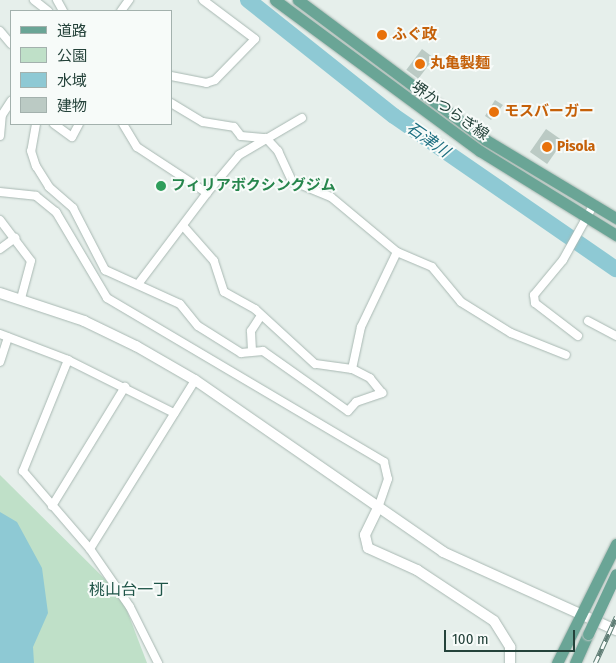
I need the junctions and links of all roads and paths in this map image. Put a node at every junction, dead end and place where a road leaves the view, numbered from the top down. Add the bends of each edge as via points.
1 (34, 0) edge
2 (129, 0) edge
3 (203, 0) edge
4 (275, 0) edge
5 (298, 0) edge
6 (47, 10) edge
7 (121, 10) edge
8 (0, 32) edge
9 (10, 43) edge
10 (172, 76) edge
11 (10, 102) edge
12 (172, 104) edge
13 (1, 115) edge
14 (302, 118) dead end
15 (36, 125) edge
16 (55, 125) edge
17 (78, 125) edge
18 (124, 125) edge
19 (0, 136) edge
20 (266, 138) junction
21 (0, 192) edge
22 (207, 194) junction
23 (594, 204) junction
24 (616, 218) edge
25 (0, 220) edge
26 (584, 222) junction
27 (184, 227) junction
28 (616, 235) edge
29 (14, 238) junction
30 (0, 249) edge
31 (397, 252) junction
32 (138, 283) junction
33 (0, 293) edge
34 (22, 299) junction
35 (260, 317) junction
36 (588, 321) dead end
37 (0, 334) edge
38 (578, 336) dead end
39 (616, 336) edge
40 (8, 337) junction
41 (252, 351) junction
42 (566, 355) dead end
43 (68, 360) junction
44 (0, 362) edge
45 (352, 369) junction
46 (194, 380) junction
47 (125, 387) junction
48 (174, 413) junction
49 (52, 506) junction
50 (378, 508) junction
51 (616, 544) edge
52 (90, 549) junction
53 (616, 574) edge
54 (584, 615) junction
55 (616, 630) edge
56 (158, 663) edge
57 (510, 663) edge
58 (557, 663) edge
59 (575, 663) edge

1 - 6 street
2 - 7 street
3 - 10 street via 255,39 215,80 206,83
4 - 26 main road, 堺かつらぎ線 via 480,152
5 - 23 main road, 堺かつらぎ線 via 486,140
8 - 9 street
11 - 13 street
12 - 20 street via 202,122 234,127 240,136
13 - 19 street
14 - 20 street
15 - 32 street via 31,151 44,181 73,208 104,270
16 - 17 street via 72,137
18 - 22 street via 137,147
20 - 22 street via 239,155
20 - 31 street via 278,151 292,181 331,197
21 - 50 street via 36,196 56,212 107,298 384,462 388,479
22 - 27 street
23 - 24 main road, 堺かつらぎ線
23 - 26 street
25 - 29 street
26 - 28 main road, 堺かつらぎ線
26 - 38 street via 565,255 537,290 535,304
27 - 32 street
27 - 35 street via 214,261 219,286
29 - 30 street
29 - 34 street via 31,261
31 - 42 street via 432,266 454,296 511,333
31 - 45 street via 362,327
32 - 41 street via 180,304 198,326 227,345 241,353
33 - 34 street
34 - 46 street via 84,321
35 - 41 street via 251,331
35 - 45 street via 315,364
36 - 39 street
37 - 40 street
40 - 43 street
40 - 44 street
41 - 45 street via 263,351 348,411 356,402 382,392
43 - 47 street
43 - 49 street via 22,465
46 - 48 street
46 - 50 street
47 - 48 street
47 - 49 street
48 - 52 street
49 - 52 street
50 - 54 street via 443,552
50 - 57 street via 365,535 368,548 417,570 494,621 510,647
51 - 54 main road
52 - 56 street via 130,608
53 - 59 main road, bridge
54 - 55 street
54 - 58 main road

